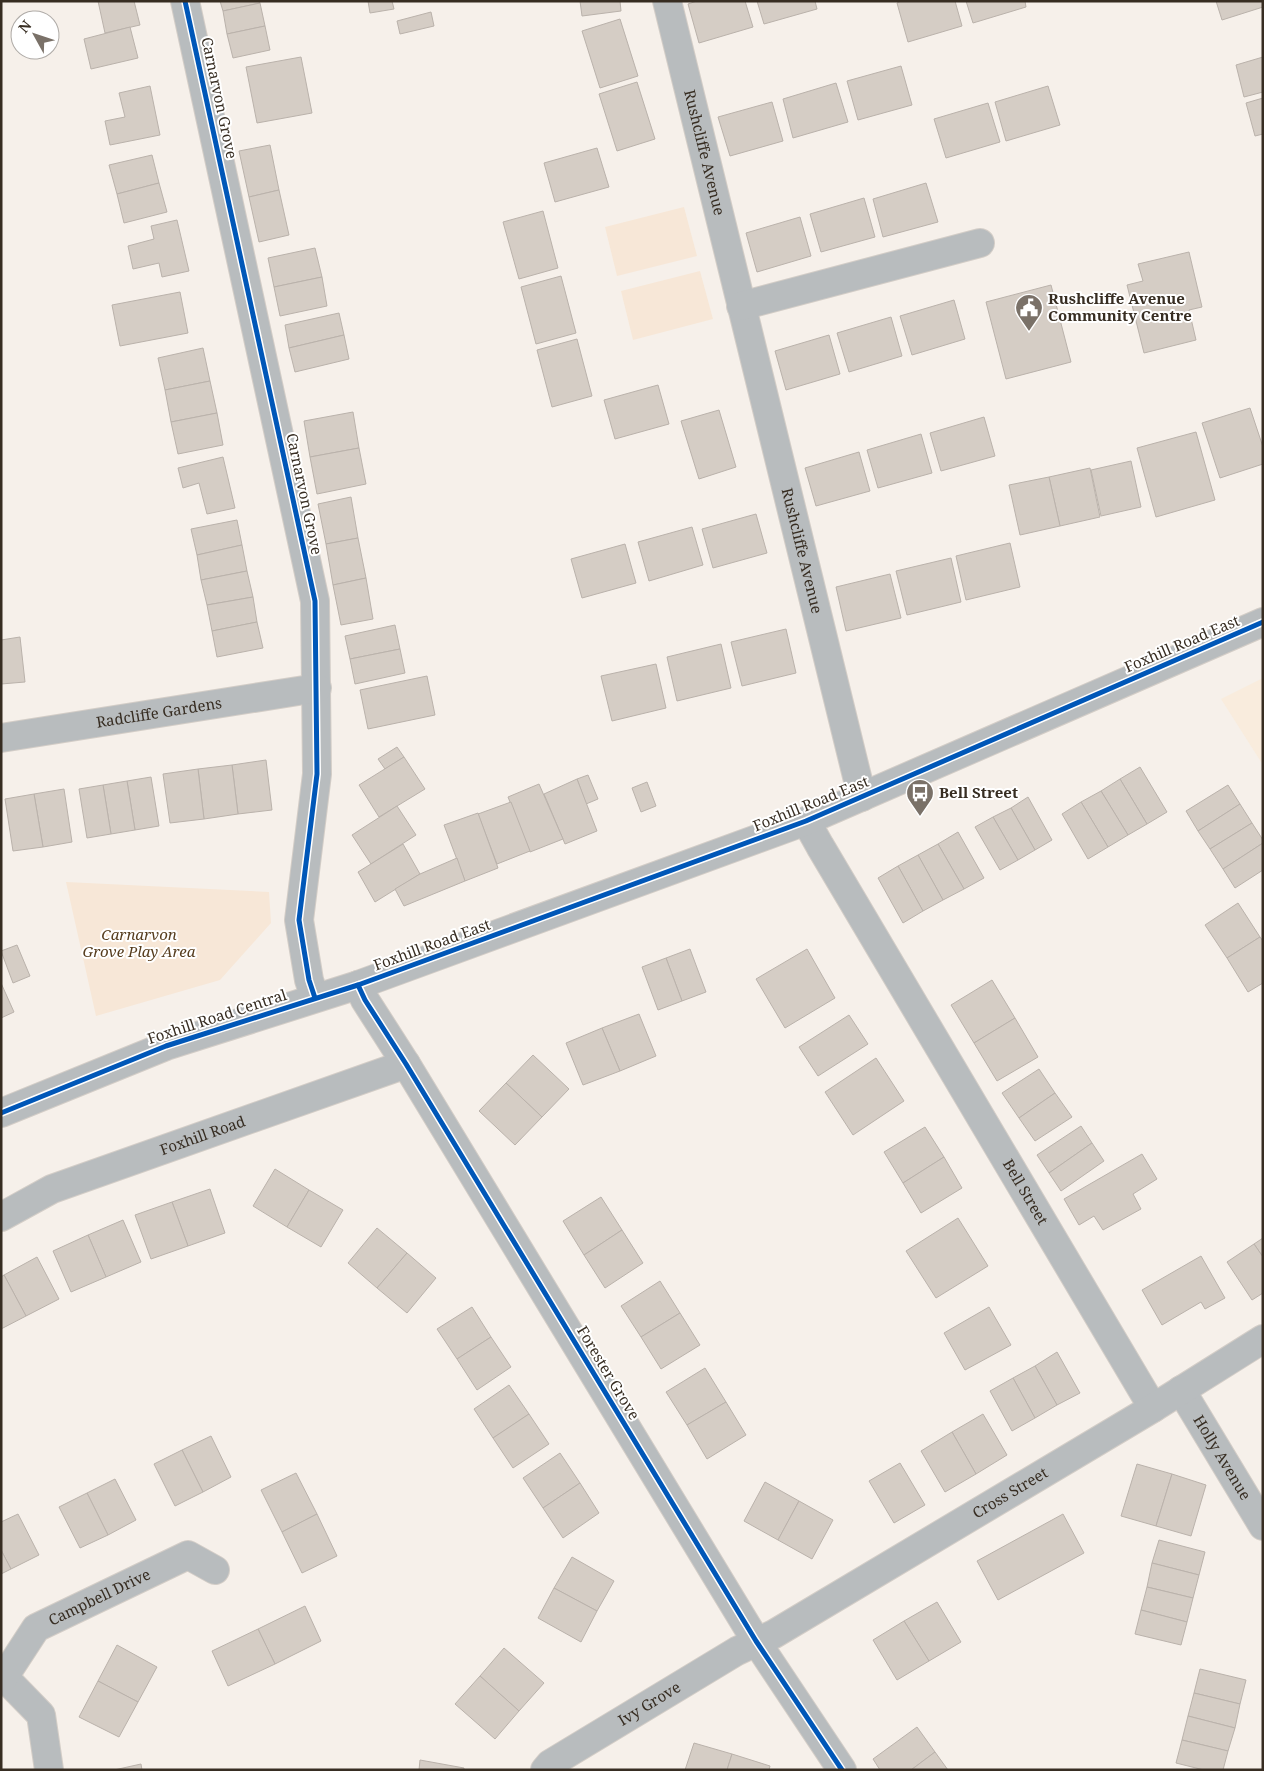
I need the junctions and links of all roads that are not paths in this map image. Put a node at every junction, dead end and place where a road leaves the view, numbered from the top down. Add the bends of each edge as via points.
1 (186, 1) edge
2 (667, 1) edge
3 (980, 243) dead end
4 (741, 306) junction
5 (1263, 622) edge
6 (317, 688) junction
7 (1, 738) edge
8 (862, 797) junction
9 (806, 821) junction
10 (358, 985) junction
11 (315, 998) junction
12 (406, 1064) junction
13 (1, 1113) edge
14 (1, 1217) edge
15 (1263, 1339) edge
16 (1181, 1390) junction
17 (1153, 1408) junction
18 (1263, 1526) edge
19 (214, 1570) dead end
20 (756, 1641) junction
21 (3, 1677) edge
22 (49, 1770) edge
23 (545, 1770) edge
24 (842, 1770) edge

1 - 6 street, Carnarvon Grove via 315,601
2 - 4 street, Rushcliffe Avenue
3 - 4 street
4 - 8 street, Rushcliffe Avenue
5 - 8 street, Foxhill Road East
6 - 7 street, Radcliffe Gardens
6 - 11 street, Carnarvon Grove via 316,774 300,920
8 - 9 street, Foxhill Road East
9 - 10 street, Foxhill Road East
9 - 17 street, Bell Street
10 - 11 street, Foxhill Road Central
10 - 12 street, Forester Grove
11 - 13 street, Foxhill Road Central via 166,1046
12 - 14 street, Foxhill Road via 52,1188
12 - 20 street, Forester Grove
15 - 16 street, Cross Street
16 - 17 street, Cross Street
16 - 18 street, Holly Avenue
17 - 20 street, Cross Street via 774,1634
19 - 21 street, Campbell Drive via 188,1555 36,1628
20 - 23 street, Ivy Grove via 550,1764
20 - 24 street, Forester Grove
21 - 22 street, Campbell Drive via 41,1714

